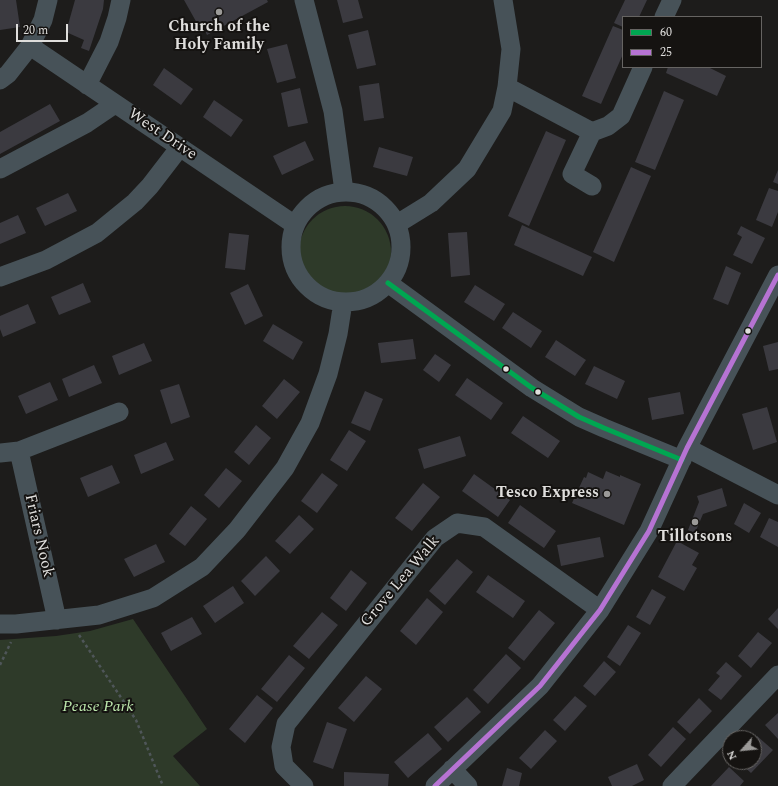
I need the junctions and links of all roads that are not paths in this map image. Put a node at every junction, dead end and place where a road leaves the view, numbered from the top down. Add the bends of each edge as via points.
1 (48, 0) edge
2 (121, 0) edge
3 (304, 0) edge
4 (503, 0) edge
5 (30, 46) junction
6 (642, 68) edge
7 (0, 80) edge
8 (87, 85) junction
9 (507, 87) junction
10 (116, 104) junction
11 (592, 132) junction
12 (180, 147) junction
13 (0, 168) edge
14 (592, 186) dead end
15 (344, 191) junction
16 (397, 224) junction
17 (295, 225) junction
18 (0, 277) edge
19 (388, 283) junction
20 (776, 285) edge
21 (343, 302) junction
22 (119, 412) dead end
23 (19, 451) junction
24 (0, 453) edge
25 (685, 454) junction
26 (778, 495) edge
27 (600, 610) junction
28 (65, 619) junction
29 (8, 624) edge
30 (778, 675) edge
31 (452, 769) junction
32 (304, 786) edge
33 (435, 786) edge
34 (468, 786) edge
35 (672, 786) edge

1 - 5 street via 43,20
2 - 8 street via 109,42
3 - 15 street via 334,111
4 - 9 street via 512,48
5 - 7 street via 8,74
5 - 8 street, West Drive
6 - 11 street via 621,116 608,126
8 - 10 street, West Drive
9 - 11 street
9 - 16 street via 502,111 467,168 431,204
10 - 12 street, West Drive
10 - 13 street via 87,123
11 - 14 street via 572,174
12 - 17 street, West Drive
12 - 18 street via 135,202 97,233 46,260
15 - 16 street via 360,193 375,199 388,210
15 - 17 street via 314,200 303,211
16 - 19 street via 401,239 401,255 397,270
17 - 21 street via 290,242 292,260 298,276 310,290 326,299
19 - 21 street via 376,294 360,301
19 - 25 street via 532,388 579,417 604,428
20 - 25 street
21 - 28 street via 328,374 310,423 285,468 237,530 202,567 153,598 99,615
22 - 23 street
23 - 24 street
23 - 28 street, Friars Nook
25 - 26 street
25 - 27 street via 649,531
27 - 31 street via 540,686
27 - 32 street, Grove Lea Walk via 484,527 457,522 435,538 286,724 281,747 284,766
28 - 29 street
30 - 35 street
31 - 33 street
31 - 34 street

